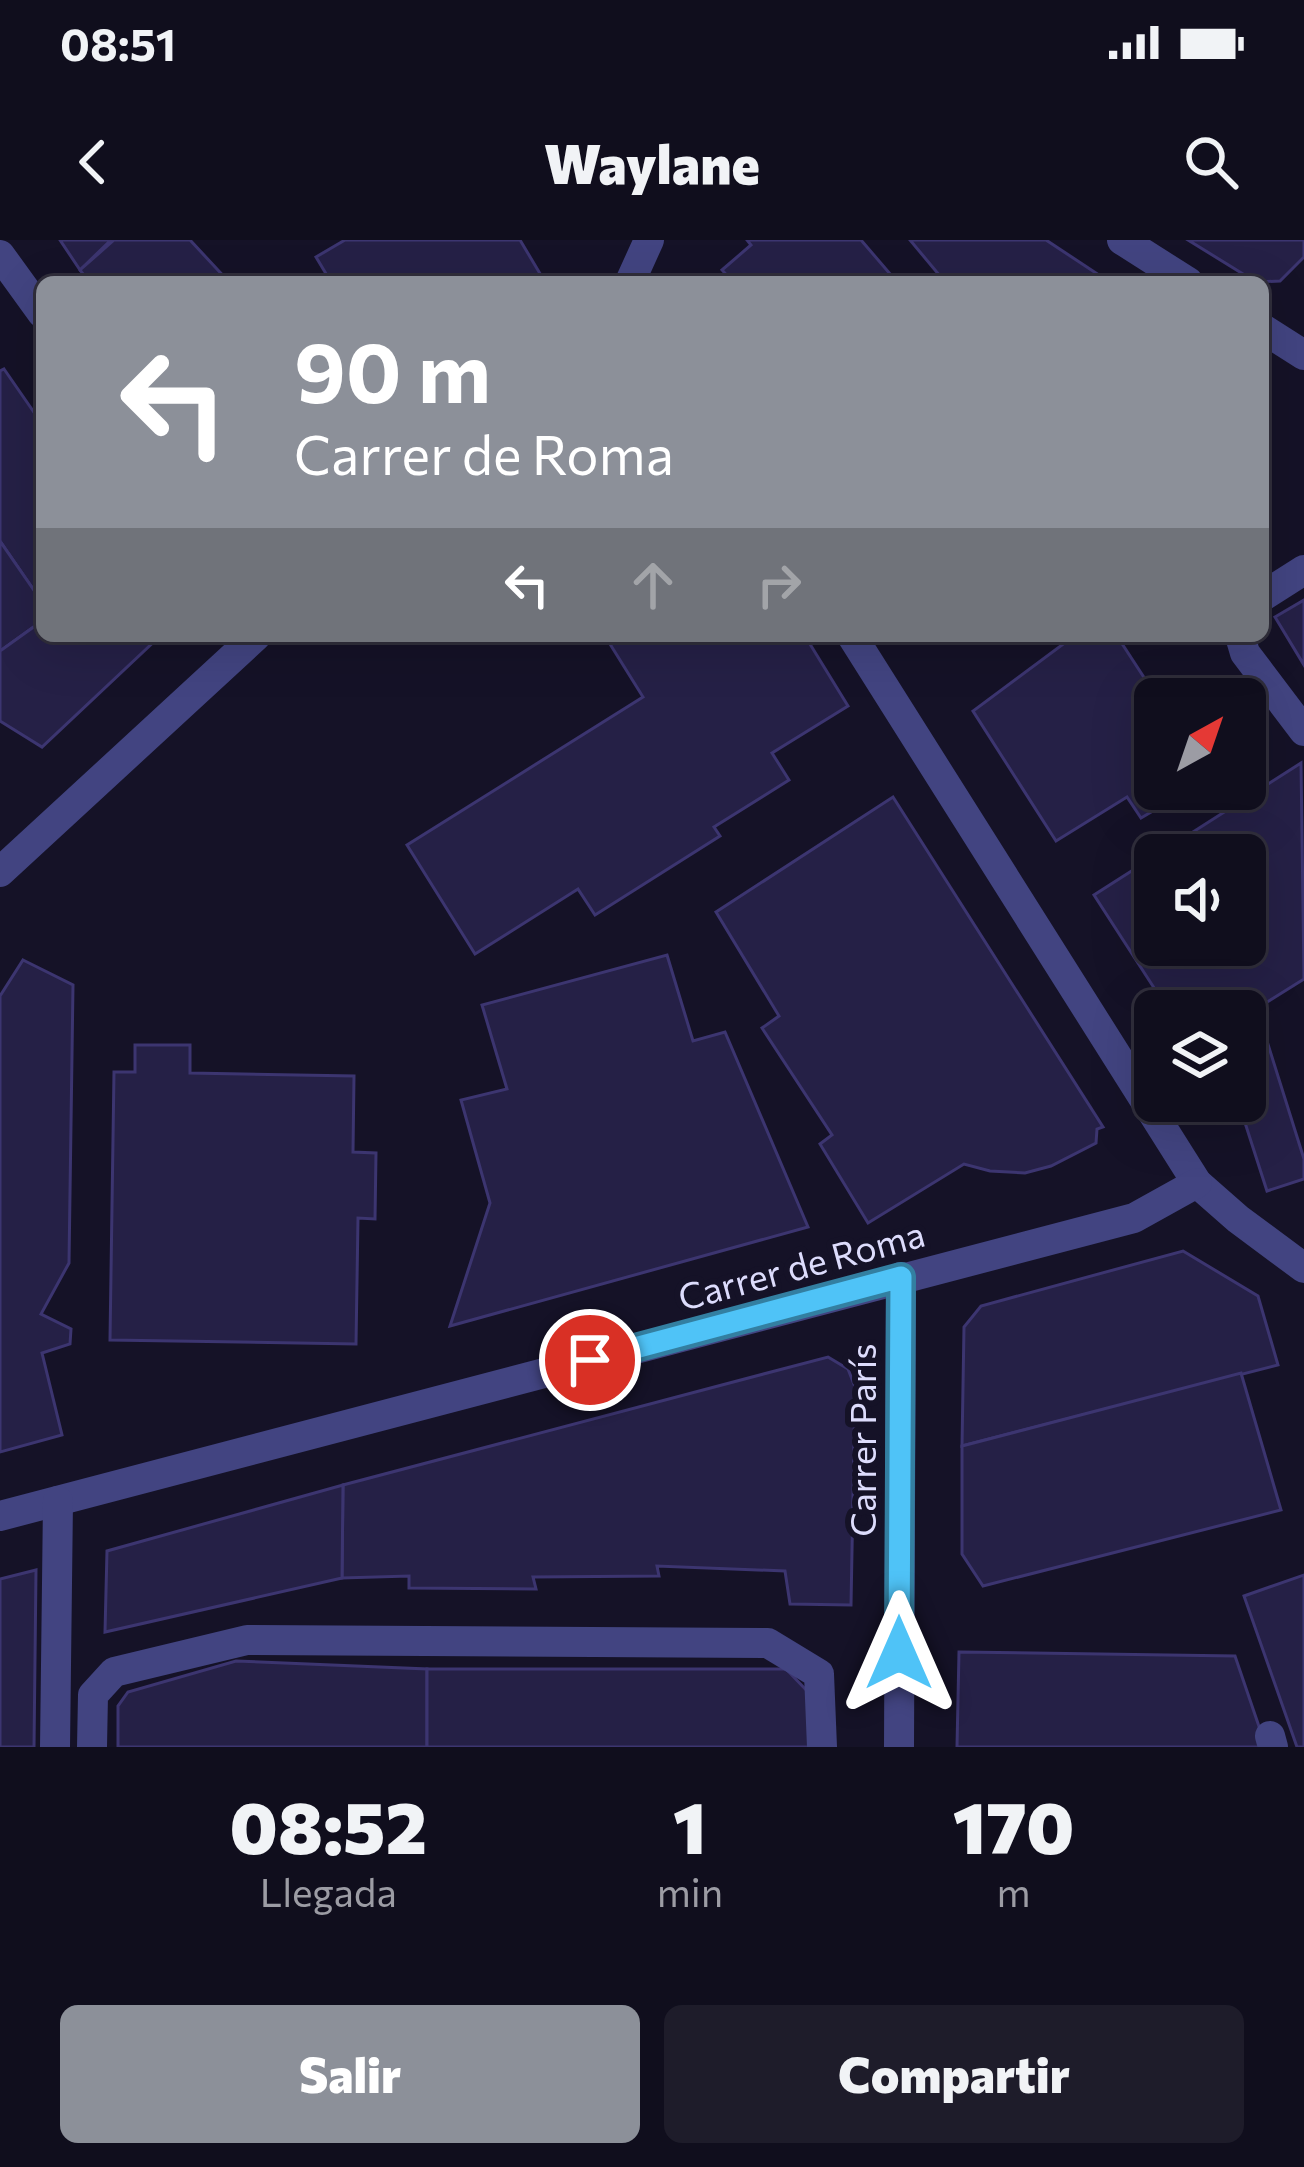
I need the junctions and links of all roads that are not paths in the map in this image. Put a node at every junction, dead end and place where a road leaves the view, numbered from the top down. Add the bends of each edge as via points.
1 (650, 240) edge
2 (1122, 240) edge
3 (0, 255) edge
4 (633, 276) edge
5 (1179, 276) edge
6 (36, 305) edge
7 (1269, 333) edge
8 (1304, 355) edge
9 (1304, 570) edge
10 (1269, 592) edge
11 (249, 642) edge
12 (856, 642) edge
13 (1242, 642) edge
14 (1304, 730) edge
15 (0, 872) edge
16 (1197, 1183) junction
17 (1304, 1268) edge
18 (901, 1277) junction
19 (58, 1501) junction
20 (0, 1516) edge
21 (55, 1747) edge
22 (92, 1747) edge
23 (822, 1747) edge
24 (898, 1747) edge

1 - 4 street
2 - 5 street
3 - 6 street
7 - 8 street
9 - 10 street
11 - 15 street
12 - 16 street
13 - 14 street
16 - 17 street
16 - 18 street, Carrer de Roma via 1133,1218
18 - 19 street, Carrer de Roma
18 - 24 street, Carrer París
19 - 20 street, Carrer de Roma
19 - 21 street
22 - 23 street via 93,1695 114,1672 270,1640 768,1643 819,1674

